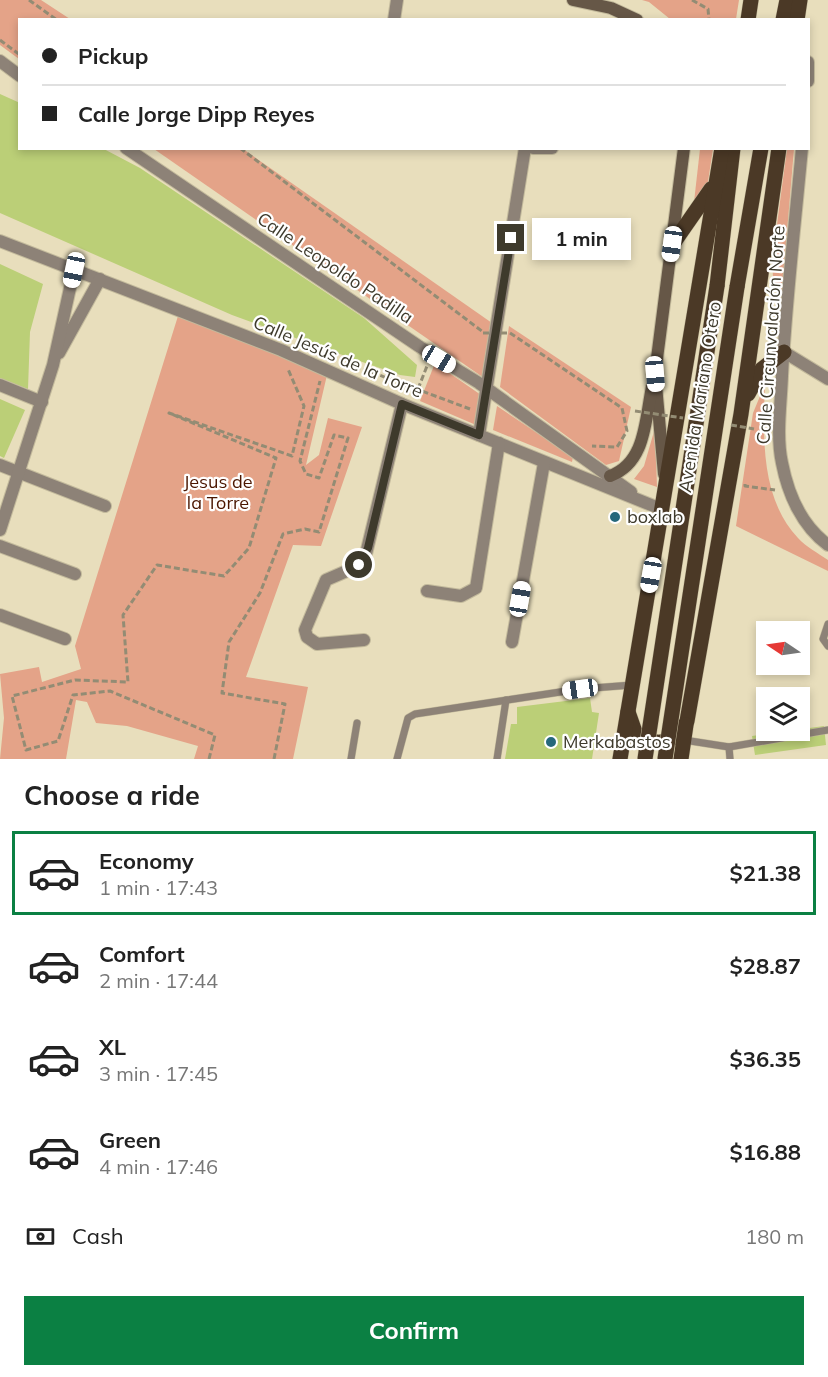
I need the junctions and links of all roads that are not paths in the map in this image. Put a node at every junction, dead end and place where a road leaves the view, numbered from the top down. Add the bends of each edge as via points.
1 (397, 0) edge
2 (575, 0) edge
3 (751, 0) edge
4 (787, 0) edge
5 (802, 0) edge
6 (394, 18) edge
7 (633, 18) edge
8 (748, 18) edge
9 (783, 18) edge
10 (798, 18) edge
11 (805, 18) edge
12 (0, 61) edge
13 (18, 74) edge
14 (129, 150) edge
15 (525, 150) edge
16 (684, 150) edge
17 (722, 150) edge
18 (733, 150) edge
19 (761, 150) edge
20 (779, 150) edge
21 (802, 150) edge
22 (714, 184) junction
23 (0, 241) edge
24 (672, 244) junction
25 (74, 270) junction
26 (100, 279) junction
27 (784, 352) junction
28 (53, 365) junction
29 (655, 374) junction
30 (828, 379) edge
31 (0, 385) edge
32 (487, 388) junction
33 (42, 402) junction
34 (402, 404) junction
35 (741, 414) junction
36 (479, 435) junction
37 (499, 443) junction
38 (544, 463) junction
39 (0, 465) edge
40 (20, 473) junction
41 (610, 476) junction
42 (665, 487) junction
43 (642, 501) junction
44 (105, 506) dead end
45 (662, 509) junction
46 (0, 530) edge
47 (828, 545) edge
48 (0, 546) edge
49 (75, 574) dead end
50 (427, 591) dead end
51 (0, 615) edge
52 (828, 624) edge
53 (65, 639) dead end
54 (364, 640) dead end
55 (512, 642) dead end
56 (828, 645) edge
57 (632, 685) junction
58 (506, 700) junction
59 (628, 712) junction
60 (688, 713) junction
61 (357, 723) dead end
62 (828, 730) edge
63 (684, 740) junction
64 (729, 747) junction
65 (351, 759) edge
66 (397, 759) edge
67 (497, 759) edge
68 (620, 759) edge
69 (645, 759) edge
70 (665, 759) edge
71 (681, 759) edge
72 (730, 759) edge

1 - 6 street
2 - 7 main road via 611,8
3 - 8 main road
4 - 9 main road
5 - 10 main road
5 - 11 street
12 - 13 street
14 - 32 street, Calle Leopoldo Padilla
15 - 32 street
16 - 24 main road
17 - 22 main road
18 - 69 main road, Avenida Mariano Otero, bridge via 717,286
19 - 70 main road, Avenida Mariano Otero, bridge
20 - 35 main road
21 - 27 street, Calle Circunvalación Norte
22 - 24 main road
22 - 42 main road
23 - 25 street, Calle Jesús de la Torre
24 - 29 main road
25 - 26 street, Calle Jesús de la Torre
25 - 28 street
26 - 28 street
26 - 34 street, Calle Jesús de la Torre via 281,350
27 - 30 street
27 - 35 main road via 762,369
27 - 47 street, Calle Circunvalación Norte via 781,462 801,514
28 - 33 street
29 - 41 main road via 636,458 626,469
29 - 42 main road
31 - 33 street
32 - 36 street
32 - 41 street, Calle Leopoldo Padilla
33 - 40 street
34 - 36 street, Calle Jesús de la Torre
34 - 54 street via 365,558 356,567 326,580 305,630 307,637 317,644
35 - 60 main road
36 - 37 street, Calle Jesús de la Torre
37 - 38 street, Calle Jesús de la Torre
37 - 50 street via 476,588 461,596
38 - 43 street, Calle Jesús de la Torre
38 - 55 street
39 - 40 street
40 - 44 street
40 - 46 street
41 - 43 street, Calle Leopoldo Padilla
42 - 45 main road
43 - 45 street, Calle Jesús de la Torre
45 - 57 main road
48 - 49 street
51 - 53 street
52 - 56 lane via 823,639
57 - 58 lane
57 - 59 main road
58 - 66 lane via 410,716
58 - 67 lane
59 - 60 main road via 635,732 654,743 678,735
59 - 68 main road
60 - 63 main road
61 - 65 lane
62 - 64 lane
63 - 64 lane
63 - 71 main road
64 - 72 lane

